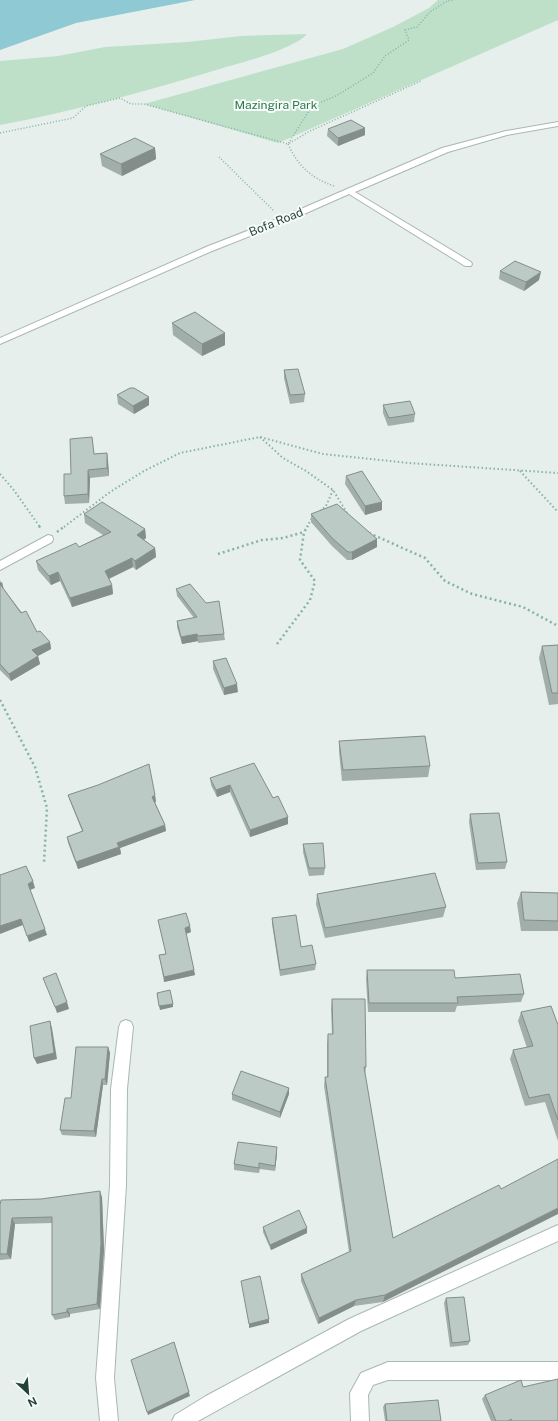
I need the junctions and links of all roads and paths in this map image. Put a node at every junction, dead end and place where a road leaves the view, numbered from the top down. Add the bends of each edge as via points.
1 (454, 0) edge
2 (421, 81) dead end
3 (558, 124) edge
4 (0, 133) edge
5 (288, 144) junction
6 (219, 157) dead end
7 (349, 191) junction
8 (284, 220) junction
9 (468, 264) dead end
10 (0, 341) edge
11 (260, 437) junction
12 (520, 470) junction
13 (558, 473) edge
14 (0, 474) edge
15 (333, 490) junction
16 (558, 512) edge
17 (351, 518) edge
18 (304, 532) junction
19 (367, 532) edge
20 (48, 540) junction
21 (218, 554) dead end
22 (0, 566) edge
23 (558, 626) edge
24 (277, 644) dead end
25 (0, 700) edge
26 (44, 863) dead end
27 (126, 1027) dead end
28 (558, 1233) edge
29 (558, 1371) edge
30 (109, 1421) edge
31 (180, 1421) edge
32 (360, 1421) edge

1 - 5 path via 447,1 430,12 417,27 405,30 409,40 384,56 373,73 336,96 312,106
2 - 5 path via 329,122
3 - 7 street, Bofa Road via 506,133 445,150
4 - 5 path via 73,118 86,106 120,98 131,104 144,104
5 - 7 path via 304,172 319,182
6 - 8 path
7 - 8 street, Bofa Road
7 - 9 street
8 - 10 street, Bofa Road via 209,249
11 - 12 path via 323,454 409,463
11 - 15 path via 283,458
11 - 20 path via 180,453 110,492
12 - 13 path
12 - 16 path
14 - 20 path
15 - 17 path
15 - 18 path via 326,506 312,516
18 - 21 path via 262,540
18 - 24 path via 300,560 315,581 310,600
19 - 23 path via 425,558 445,581 472,594 522,607
20 - 22 street
25 - 26 path via 35,766 47,808
27 - 30 street via 120,1089 118,1185 107,1331 105,1378
28 - 31 street via 355,1325
29 - 32 street via 388,1372 367,1379 359,1393

